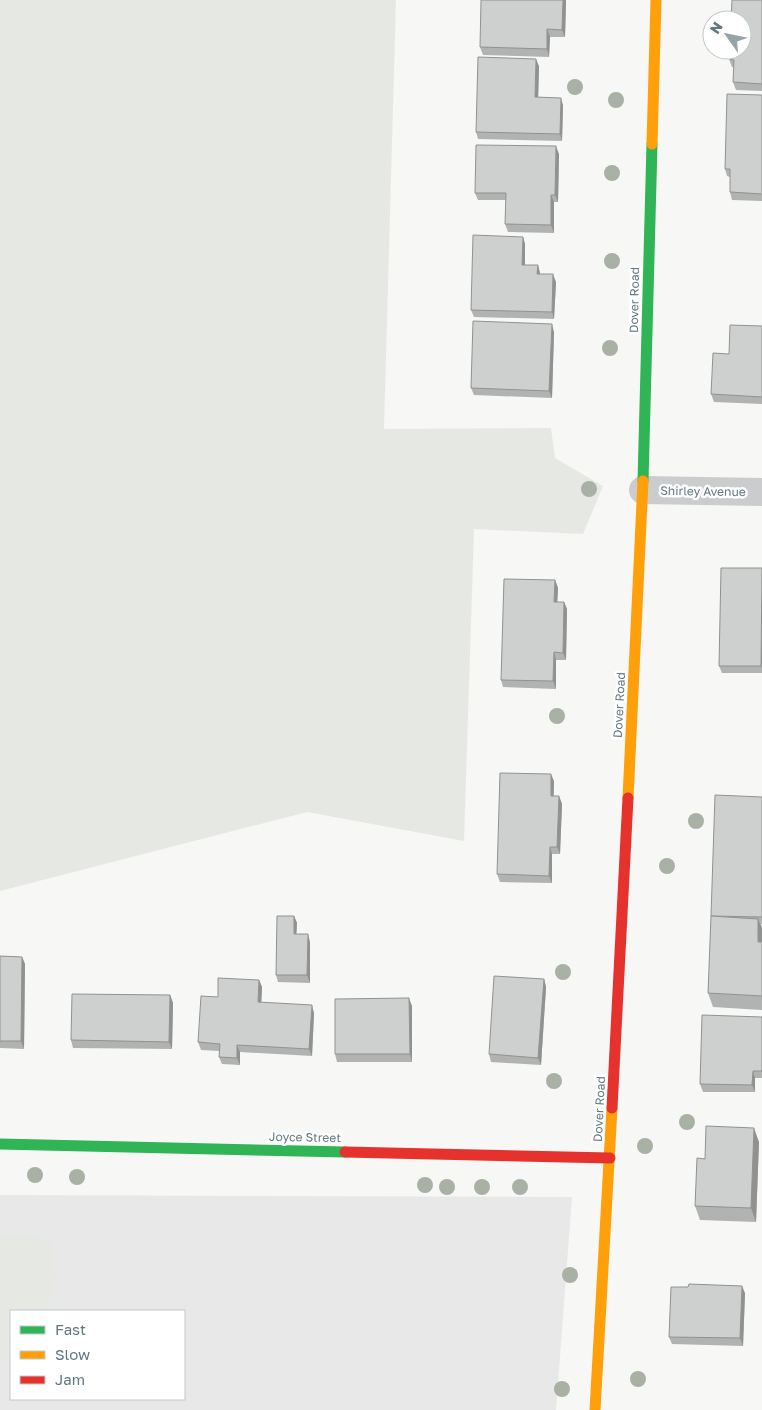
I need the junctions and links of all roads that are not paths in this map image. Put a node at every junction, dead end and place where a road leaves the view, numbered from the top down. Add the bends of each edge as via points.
1 (656, 0) edge
2 (643, 490) junction
3 (762, 492) edge
4 (0, 1144) edge
5 (610, 1158) junction
6 (595, 1410) edge

1 - 2 street, Dover Road
2 - 3 street, Shirley Avenue
2 - 5 street, Dover Road
4 - 5 street, Joyce Street
5 - 6 street, Dover Road

